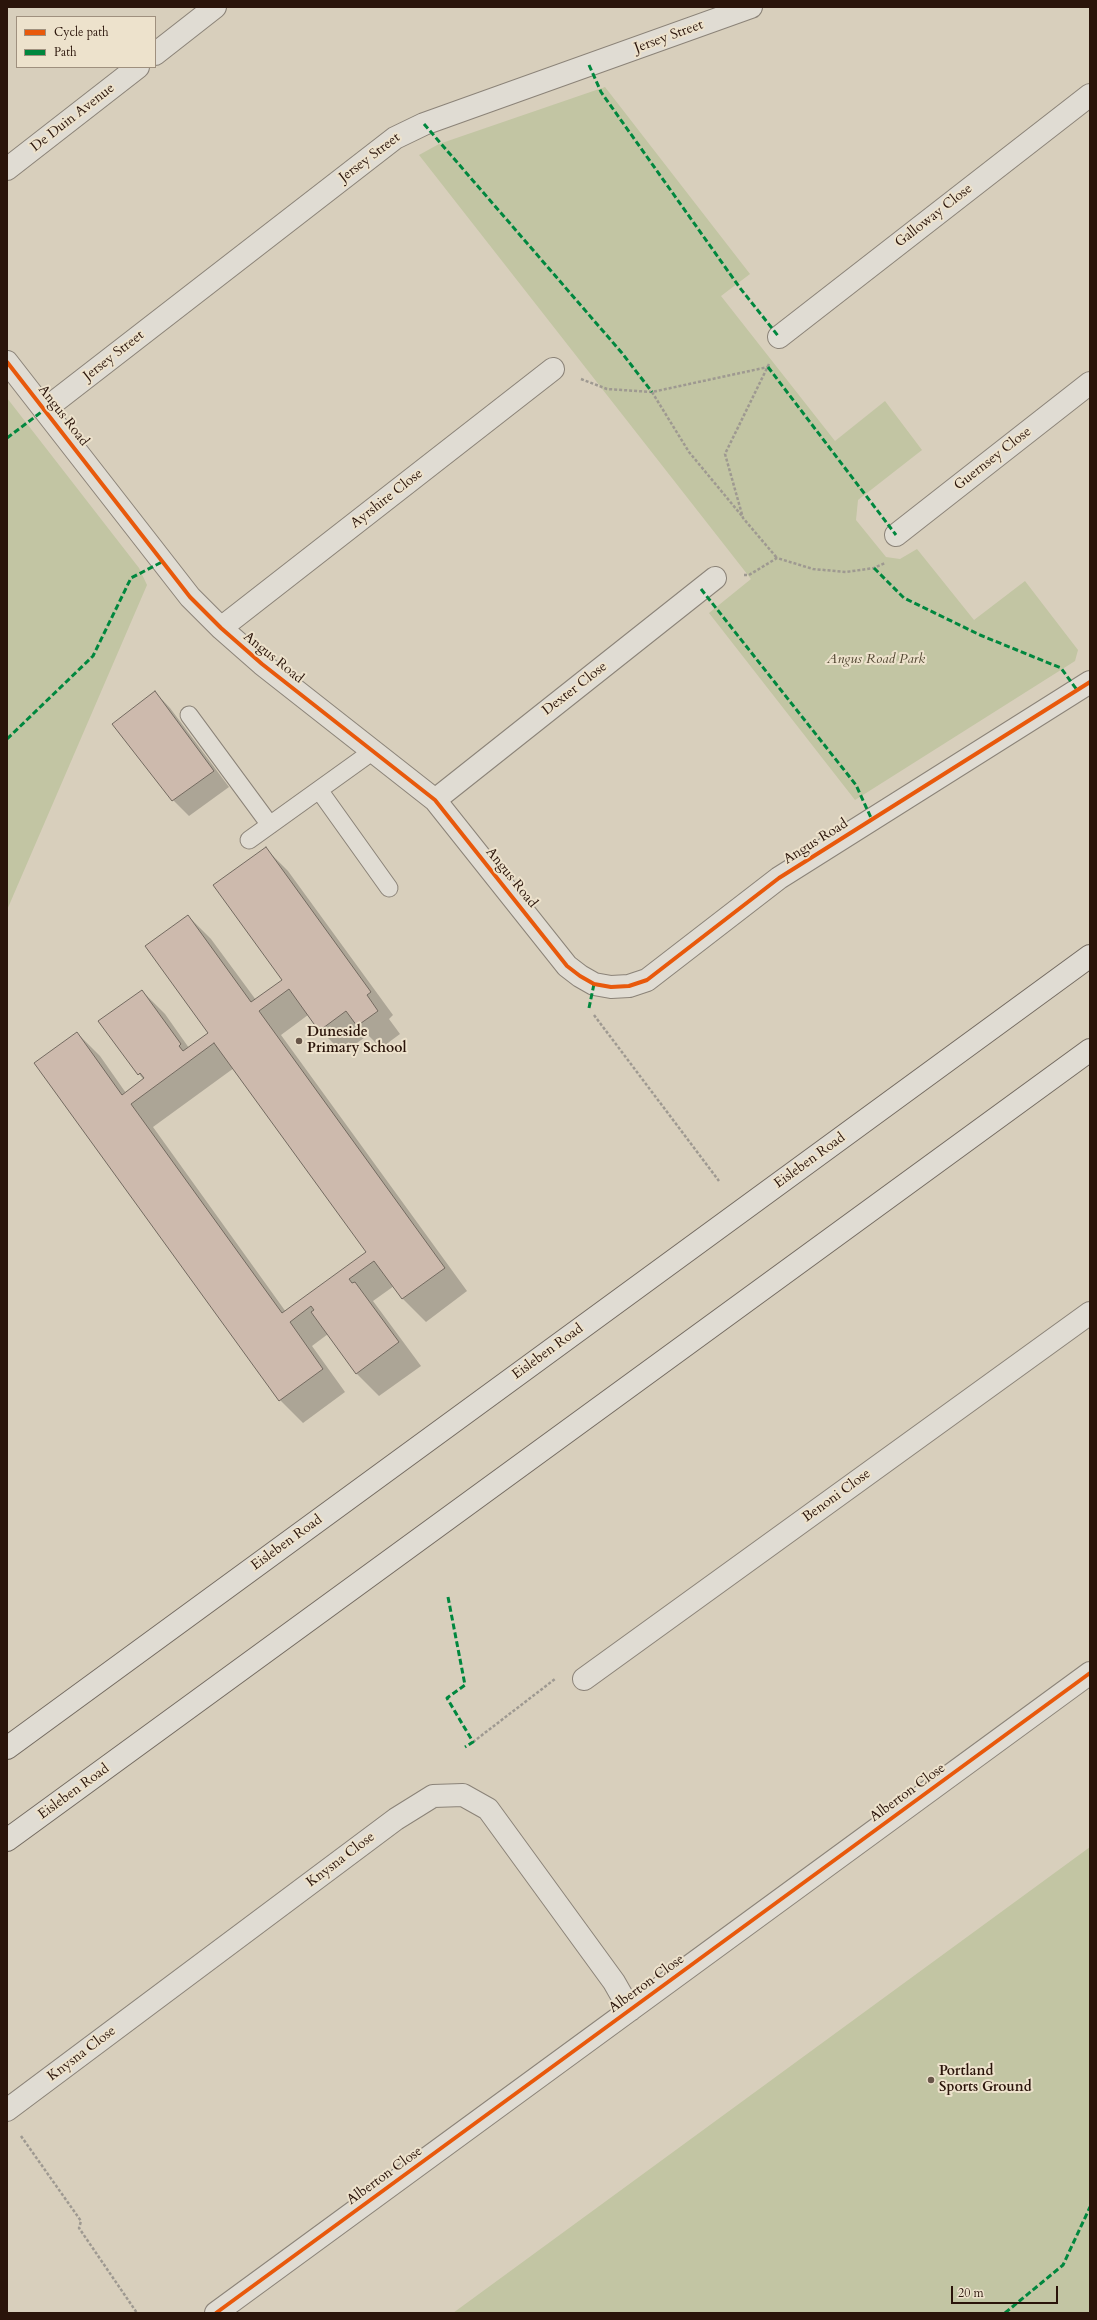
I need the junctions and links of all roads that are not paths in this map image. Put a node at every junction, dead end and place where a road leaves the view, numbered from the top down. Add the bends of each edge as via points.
1 (751, 7) edge
2 (208, 9) edge
3 (156, 53) edge
4 (137, 68) edge
5 (1090, 95) edge
6 (7, 169) edge
7 (779, 337) road end
8 (7, 362) edge
9 (553, 369) road end
10 (1090, 383) edge
11 (44, 410) junction
12 (896, 535) road end
13 (715, 578) road end
14 (221, 628) junction
15 (1090, 682) edge
16 (189, 715) dead end
17 (373, 751) junction
18 (319, 790) junction
19 (435, 800) junction
20 (270, 825) junction
21 (249, 840) dead end
22 (389, 888) dead end
23 (1090, 956) edge
24 (1090, 1050) edge
25 (1090, 1314) edge
26 (1090, 1673) edge
27 (584, 1679) road end
28 (7, 1748) edge
29 (7, 1840) edge
30 (630, 2010) junction
31 (12, 2120) edge
32 (216, 2313) edge

1 - 11 street, Jersey Street via 424,124 400,135
2 - 3 street
4 - 6 street, De Duin Avenue
5 - 7 street, Galloway Close
8 - 11 street, Angus Road
9 - 14 street, Ayrshire Close
10 - 12 street, Guernsey Close
11 - 14 street, Angus Road via 190,597
13 - 19 street, Dexter Close
14 - 17 street, Angus Road via 262,664
15 - 19 street, Angus Road via 778,878 647,980 629,986 611,987 594,984 567,966
16 - 20 lane
17 - 18 lane
17 - 19 street, Angus Road
18 - 20 lane
18 - 22 lane
20 - 21 lane
23 - 28 street, Eisleben Road
24 - 29 street, Eisleben Road
25 - 27 street, Benoni Close
26 - 30 street, Alberton Close
30 - 31 street, Knysna Close via 614,1982 488,1809 463,1795 433,1796 396,1819
30 - 32 street, Alberton Close

